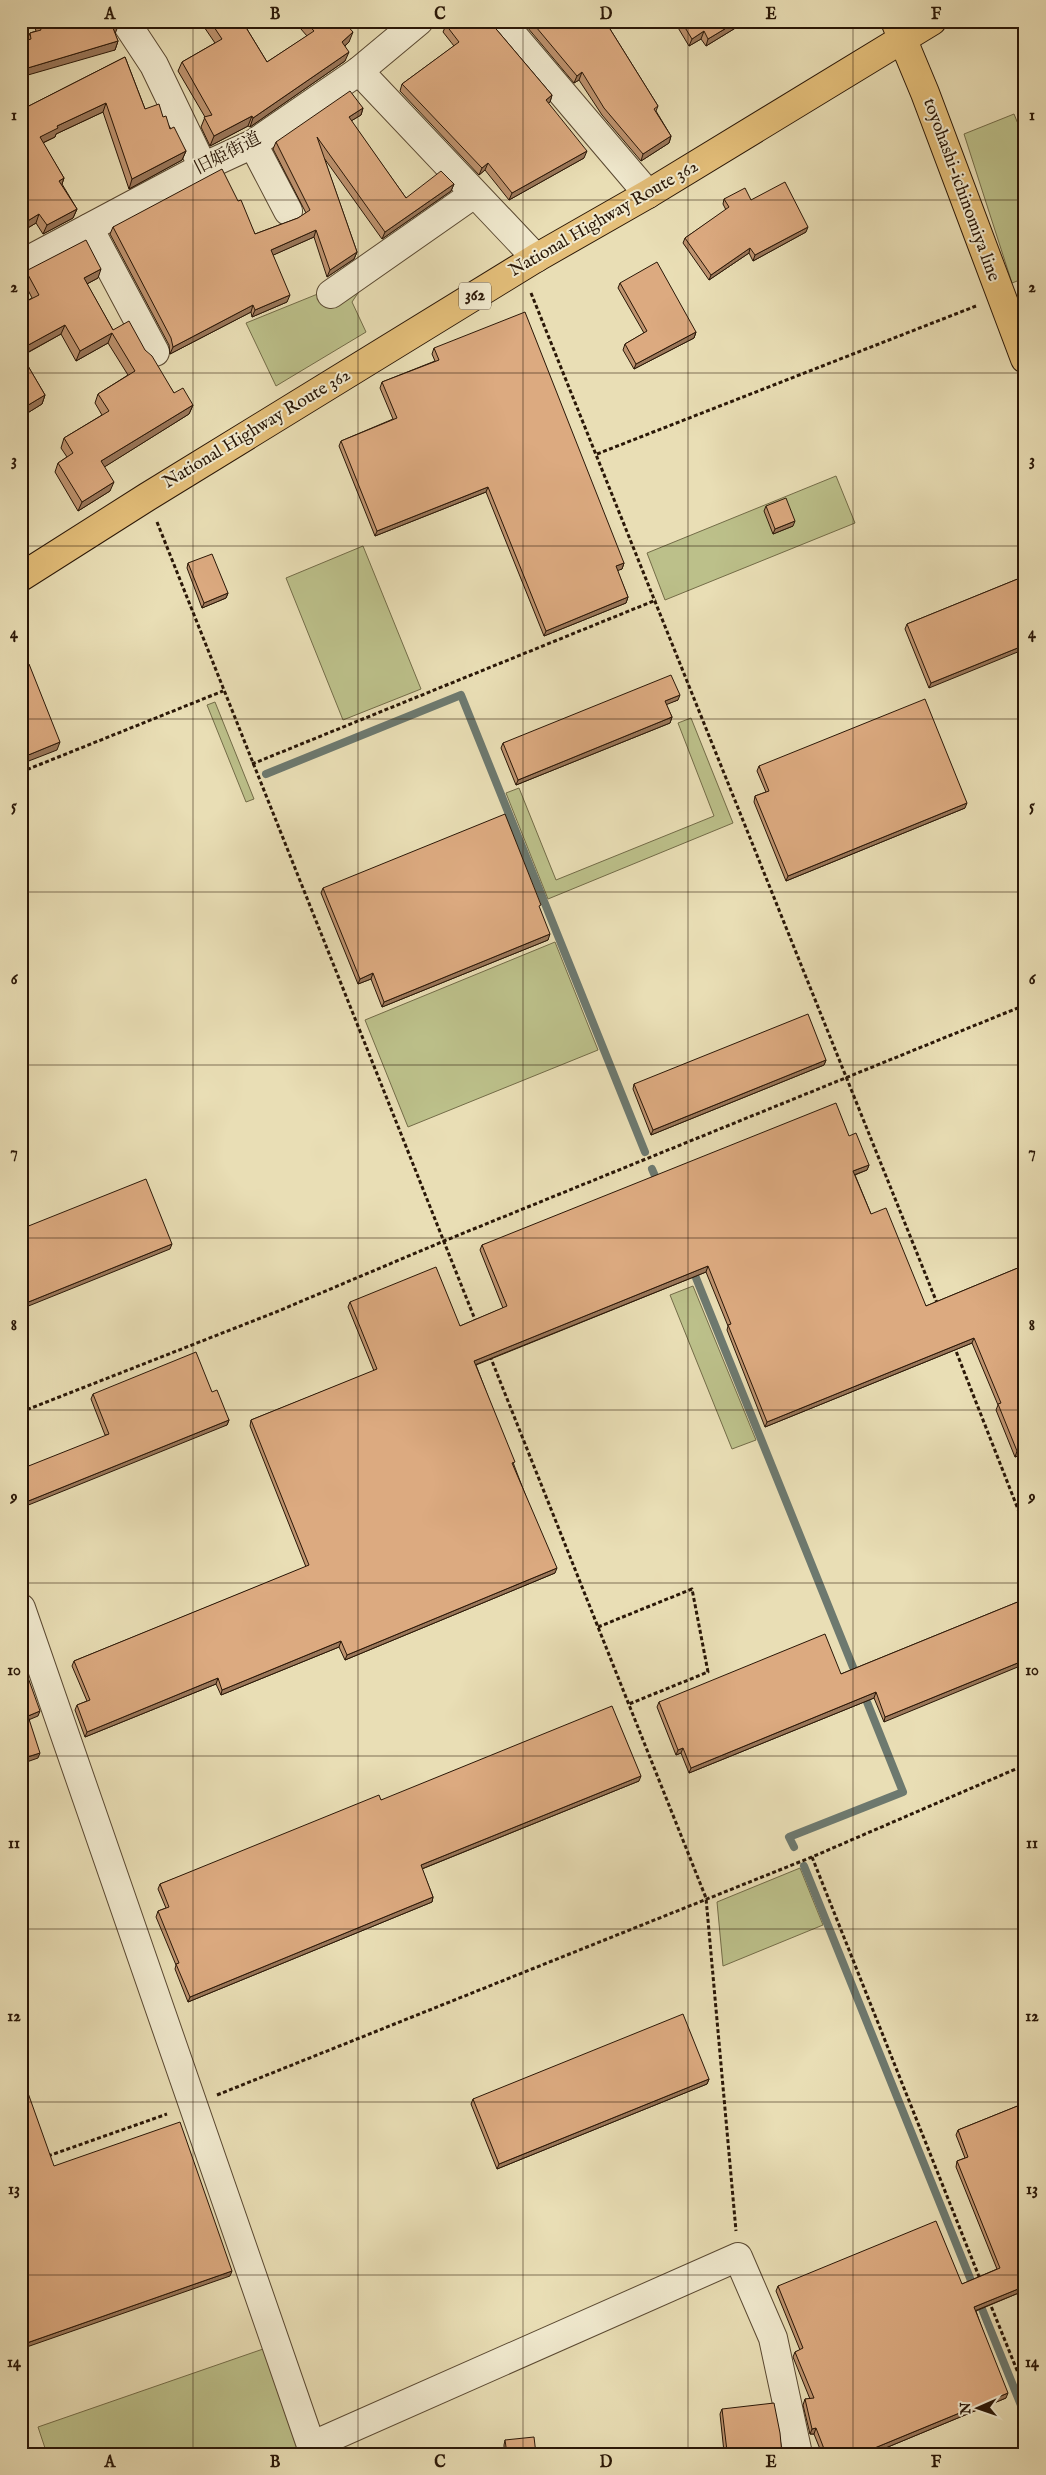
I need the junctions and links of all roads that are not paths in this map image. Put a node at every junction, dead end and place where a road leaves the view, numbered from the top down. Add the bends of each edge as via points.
1 (125, 21) edge
2 (419, 21) edge
3 (501, 21) edge
4 (932, 21) edge
5 (899, 30) edge
6 (359, 71) junction
7 (253, 144) junction
8 (202, 167) junction
9 (474, 194) junction
10 (648, 194) junction
11 (288, 211) dead end
12 (89, 228) junction
13 (529, 263) junction
14 (21, 264) edge
15 (331, 294) dead end
16 (155, 352) dead end
17 (1025, 359) edge
18 (21, 576) edge
19 (21, 1608) edge
20 (312, 2450) edge
21 (798, 2454) edge

1 - 8 street via 154,65
2 - 6 street, 旧姫街道
3 - 10 street
4 - 5 main road, National Highway Route 362 / 362
5 - 10 main road, National Highway Route 362 / 362
5 - 17 main road, toyohashi-ichinomiya line
6 - 7 street, 旧姫街道
6 - 9 street
7 - 8 street, 旧姫街道
7 - 11 street
8 - 12 street, 旧姫街道
9 - 13 street
9 - 15 street
10 - 13 main road, National Highway Route 362 / 362
12 - 14 street, 旧姫街道
12 - 16 street
13 - 18 main road, National Highway Route 362 / 362
19 - 20 street
20 - 21 street via 738,2257 773,2338

